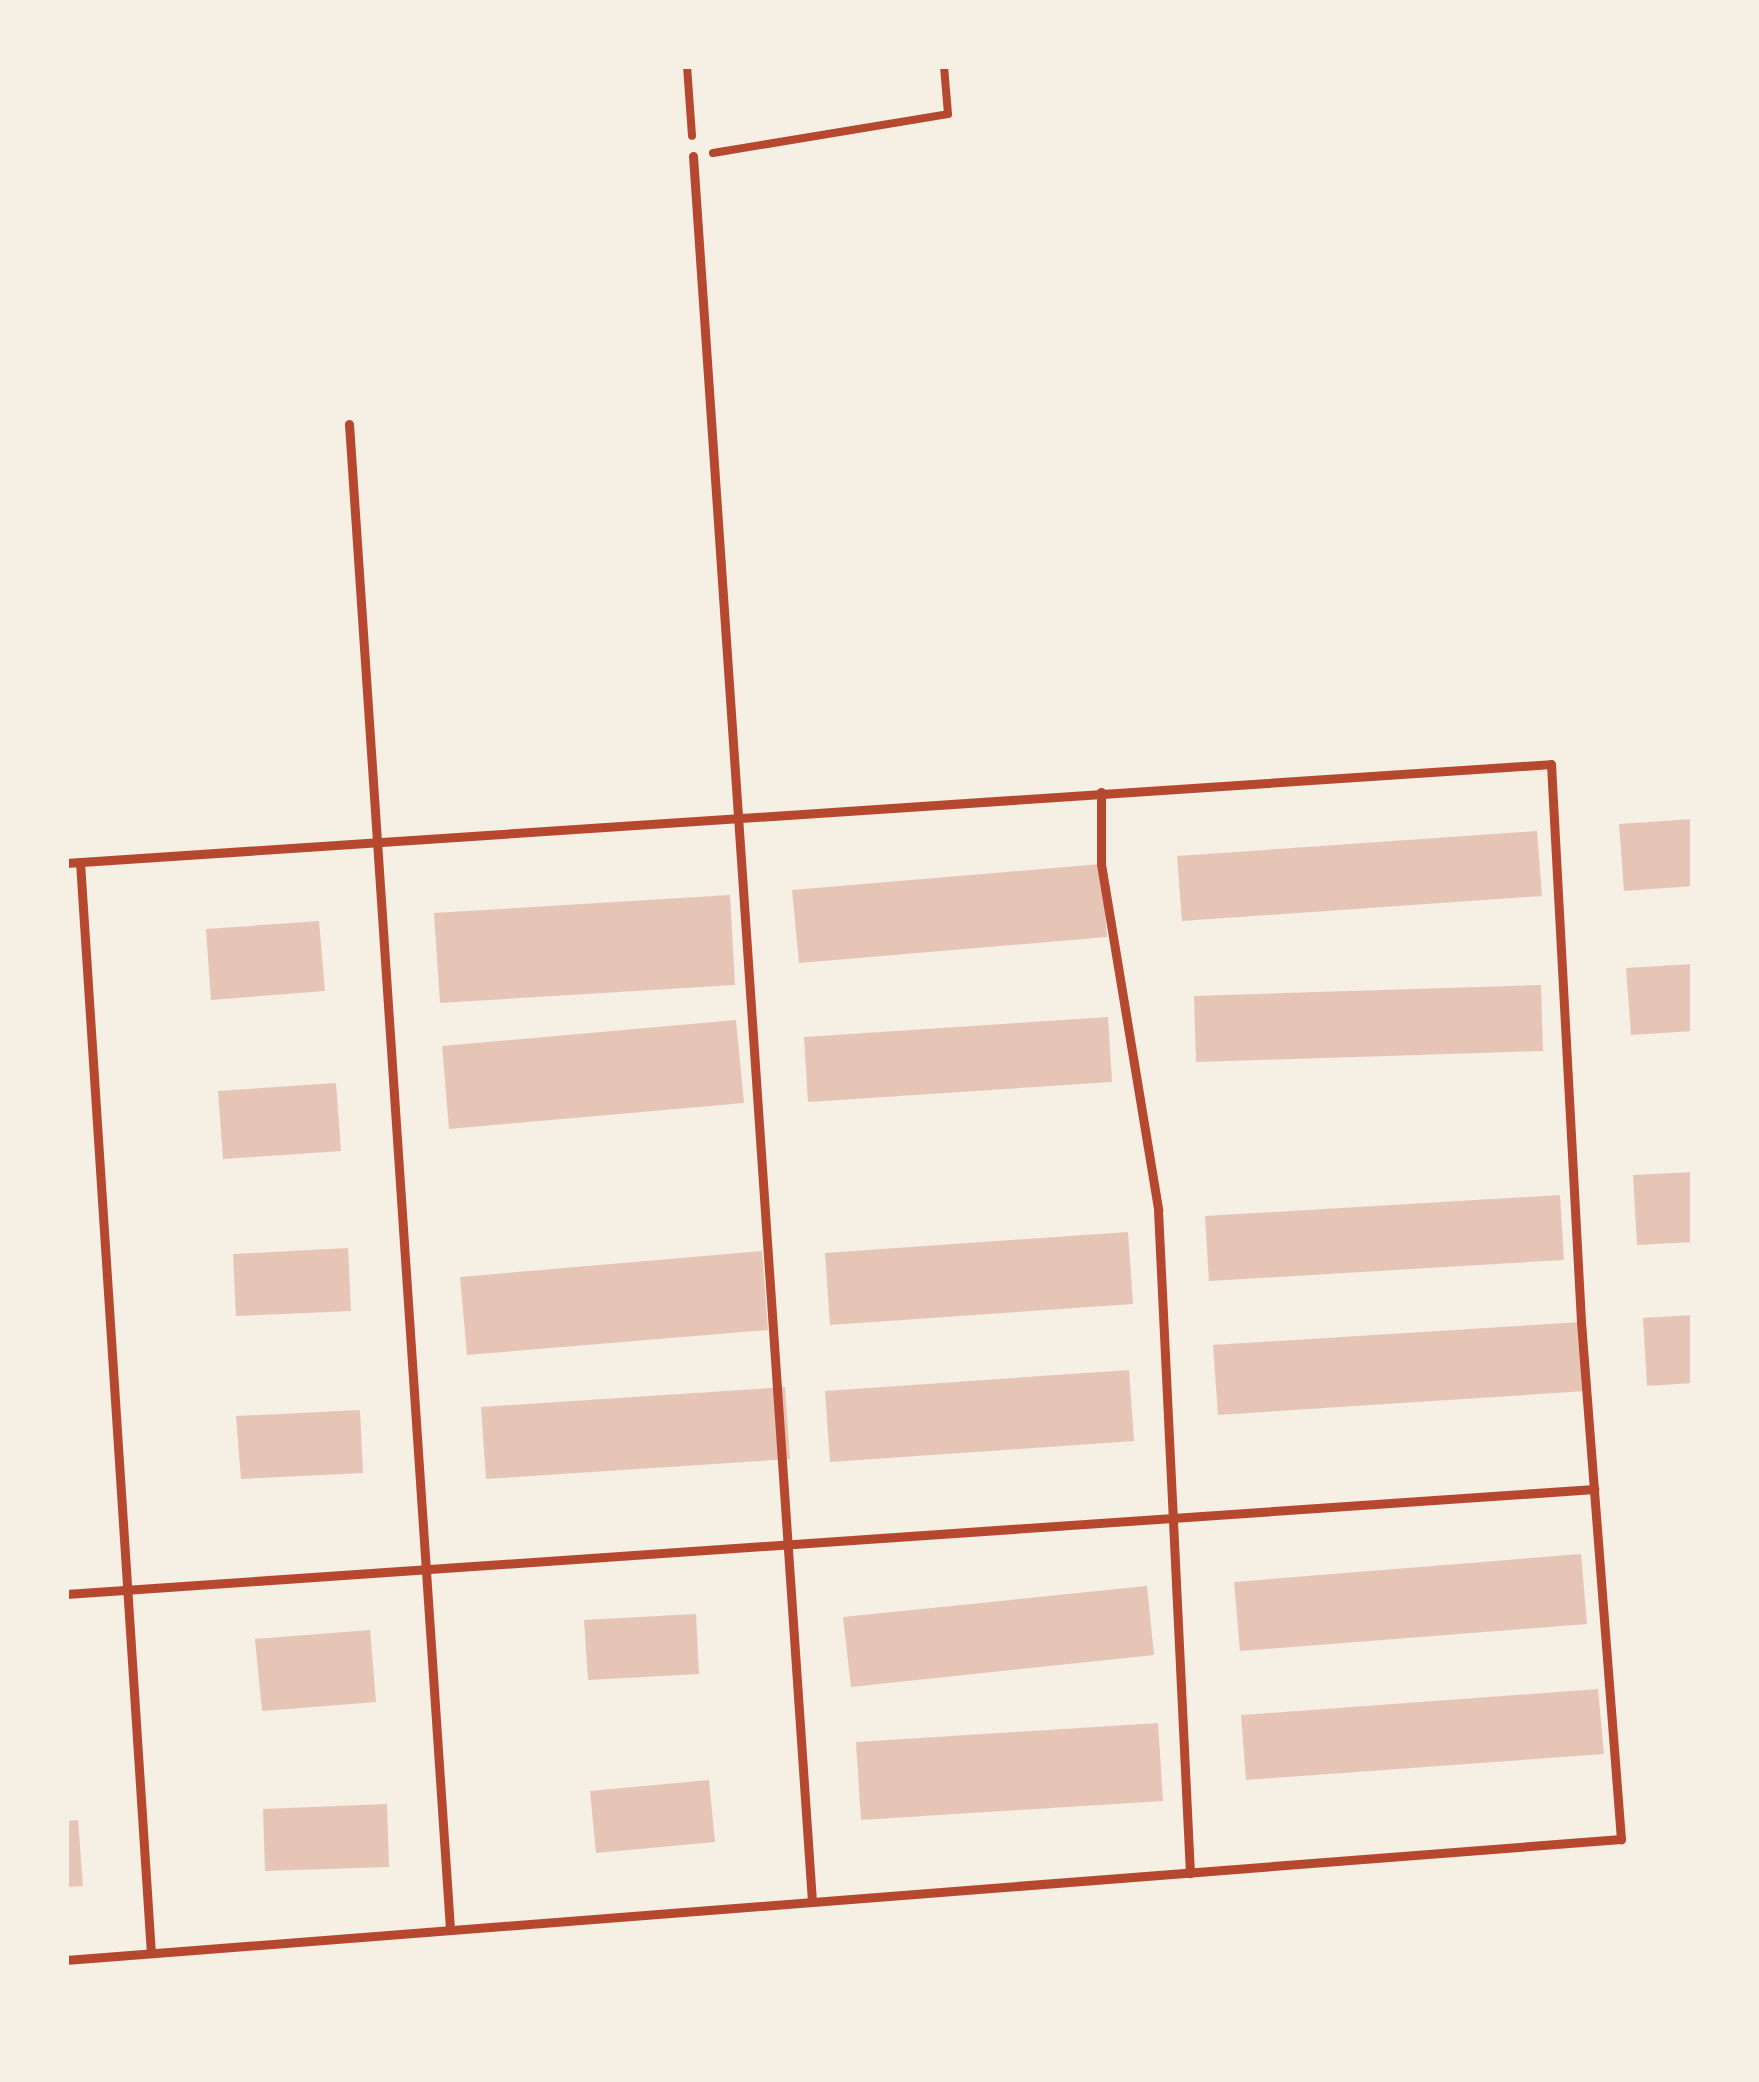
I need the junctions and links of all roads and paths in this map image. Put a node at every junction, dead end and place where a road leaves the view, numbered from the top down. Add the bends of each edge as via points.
1 (687, 66) edge
2 (944, 66) edge
3 (693, 156) junction
4 (349, 424) dead end
5 (1102, 792) junction
6 (738, 817) junction
7 (377, 842) junction
8 (80, 862) junction
9 (66, 863) edge
10 (1594, 1489) junction
11 (1179, 1519) junction
12 (788, 1544) junction
13 (426, 1569) junction
14 (128, 1590) junction
15 (66, 1594) edge
16 (1190, 1873) junction
17 (812, 1902) junction
18 (450, 1930) junction
19 (151, 1954) junction
20 (66, 1960) edge

1 - 3 path
2 - 3 path via 948,114
3 - 6 lane
4 - 7 lane
5 - 6 lane
5 - 10 lane via 1551,764
5 - 11 lane via 1101,864 1158,1210
6 - 7 lane
6 - 12 lane
7 - 8 lane
7 - 13 lane
8 - 9 lane
8 - 14 lane
10 - 11 lane
10 - 16 lane via 1621,1838
11 - 12 lane
11 - 16 lane
12 - 13 lane
12 - 17 lane
13 - 14 lane
13 - 18 lane
14 - 15 lane
14 - 19 lane
16 - 17 lane
17 - 18 lane
18 - 19 lane
19 - 20 lane

